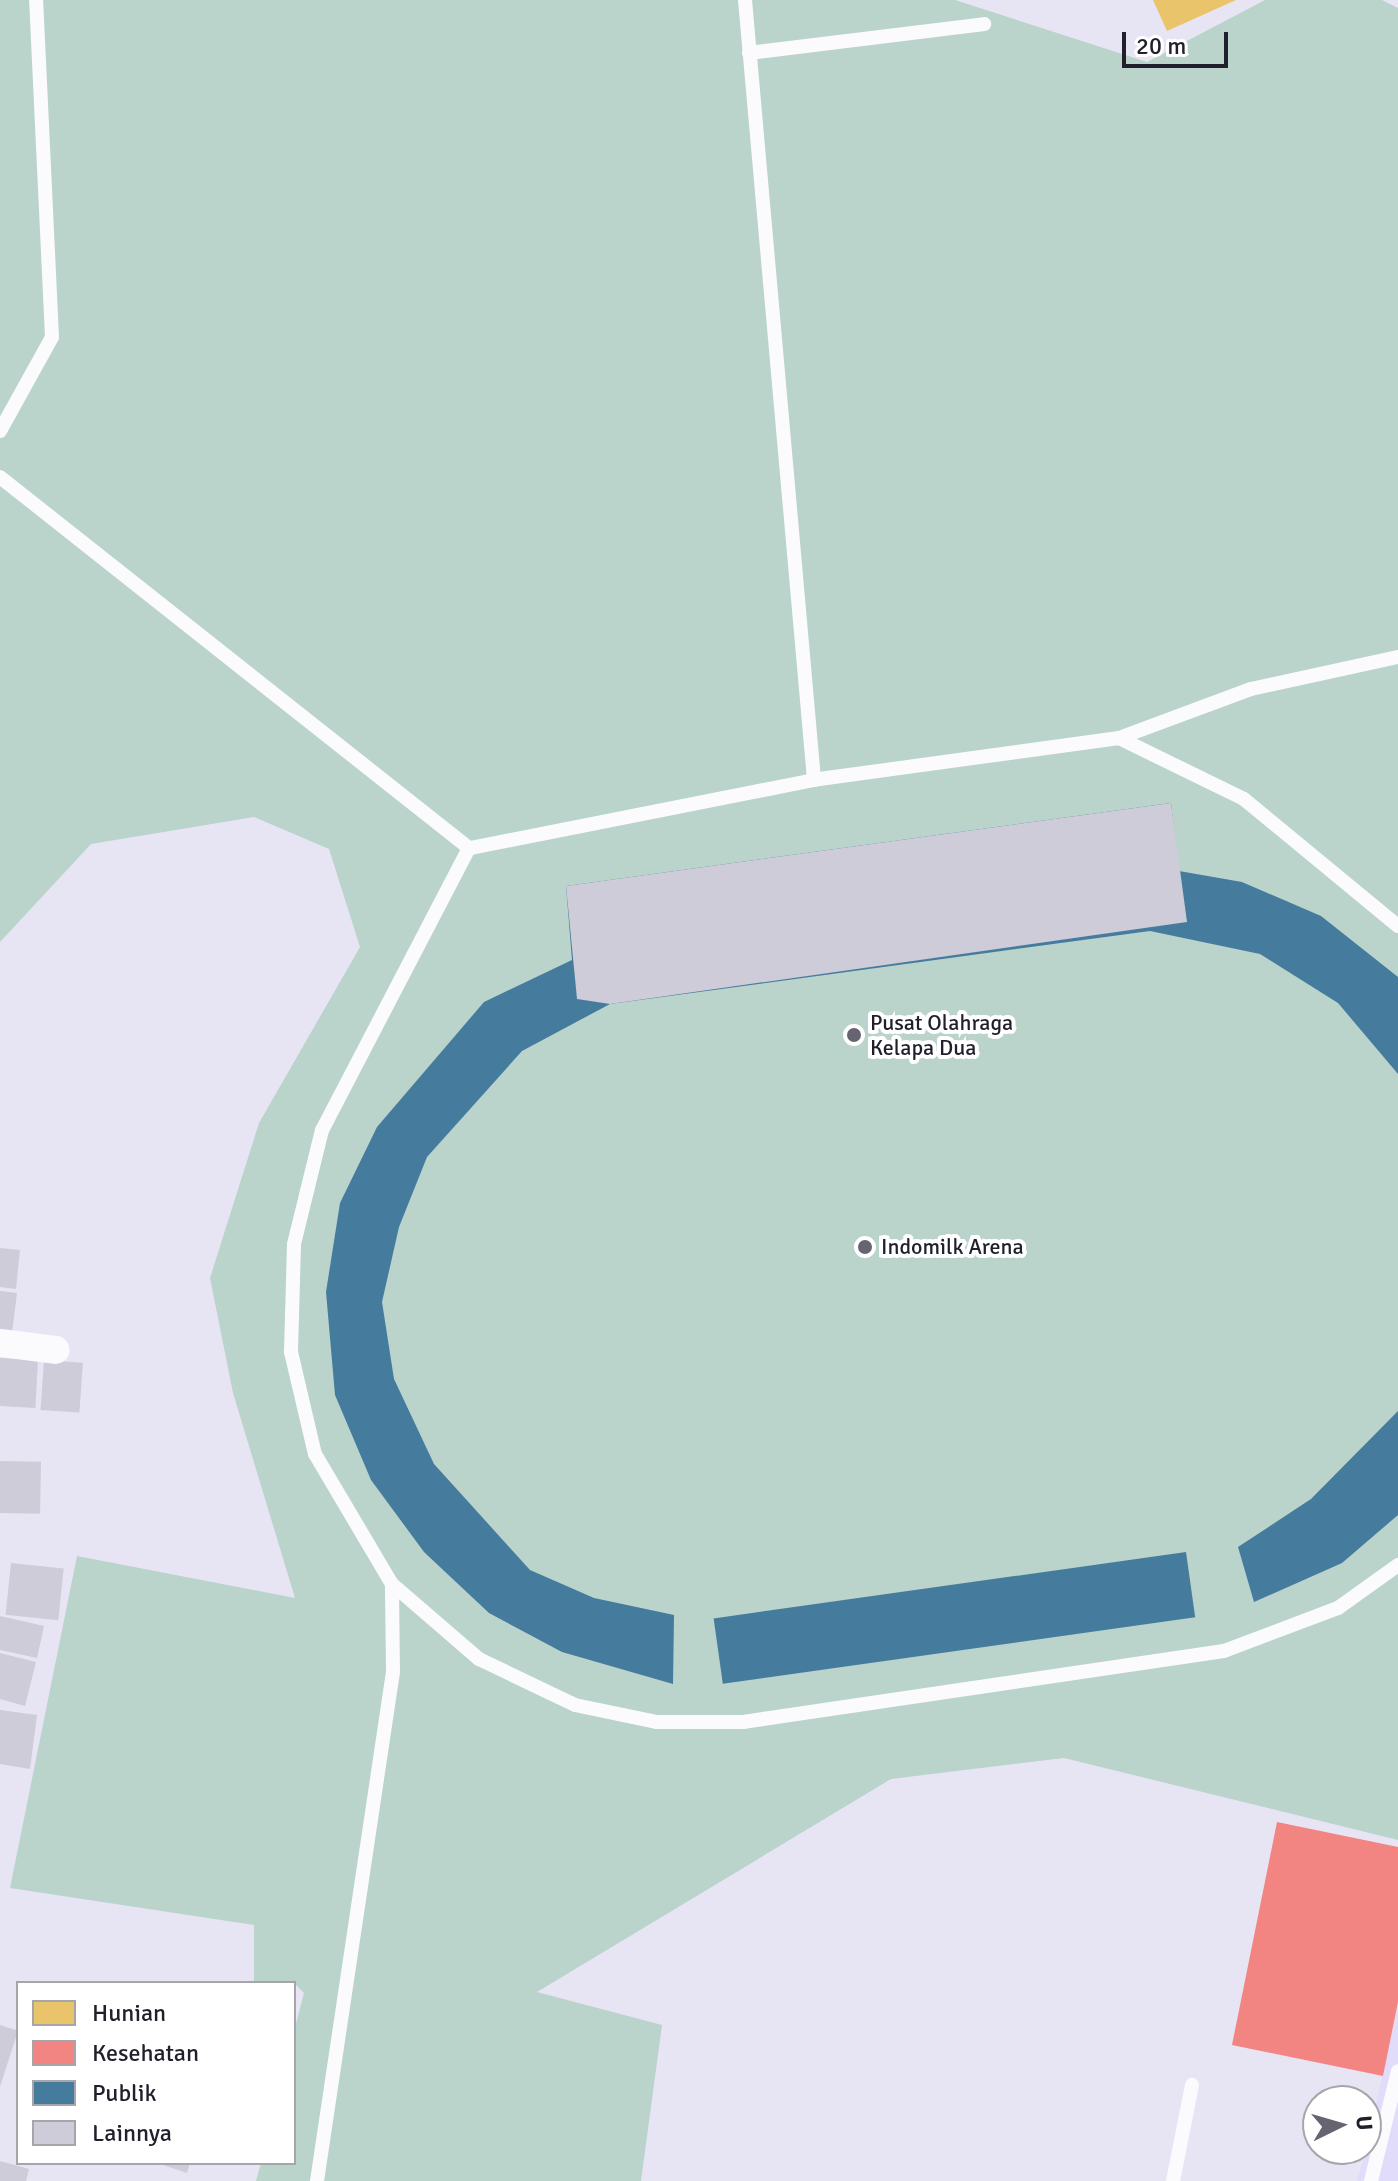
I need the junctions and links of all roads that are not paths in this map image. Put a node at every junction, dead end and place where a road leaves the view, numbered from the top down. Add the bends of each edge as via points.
1 (36, 0) edge
2 (745, 0) edge
3 (984, 24) dead end
4 (749, 53) junction
5 (0, 431) edge
6 (0, 477) edge
7 (1398, 657) edge
8 (1119, 738) junction
9 (814, 780) junction
10 (469, 848) junction
11 (1398, 926) edge
12 (0, 1343) edge
13 (56, 1350) dead end
14 (1398, 1565) edge
15 (392, 1584) junction
16 (1398, 2071) edge
17 (1192, 2085) dead end
18 (317, 2181) edge
19 (1173, 2181) edge
20 (1371, 2181) edge

1 - 5 lane via 52,337
2 - 4 lane
3 - 4 lane
4 - 9 lane
6 - 10 lane
7 - 8 lane via 1251,689
8 - 9 lane
8 - 11 lane via 1244,799
9 - 10 lane
10 - 15 lane via 322,1130 294,1244 291,1352 315,1454
12 - 13 street
14 - 15 lane via 1338,1608 1224,1651 743,1722 657,1722 575,1705 479,1659
15 - 18 lane via 393,1672
16 - 20 lane
17 - 19 lane

